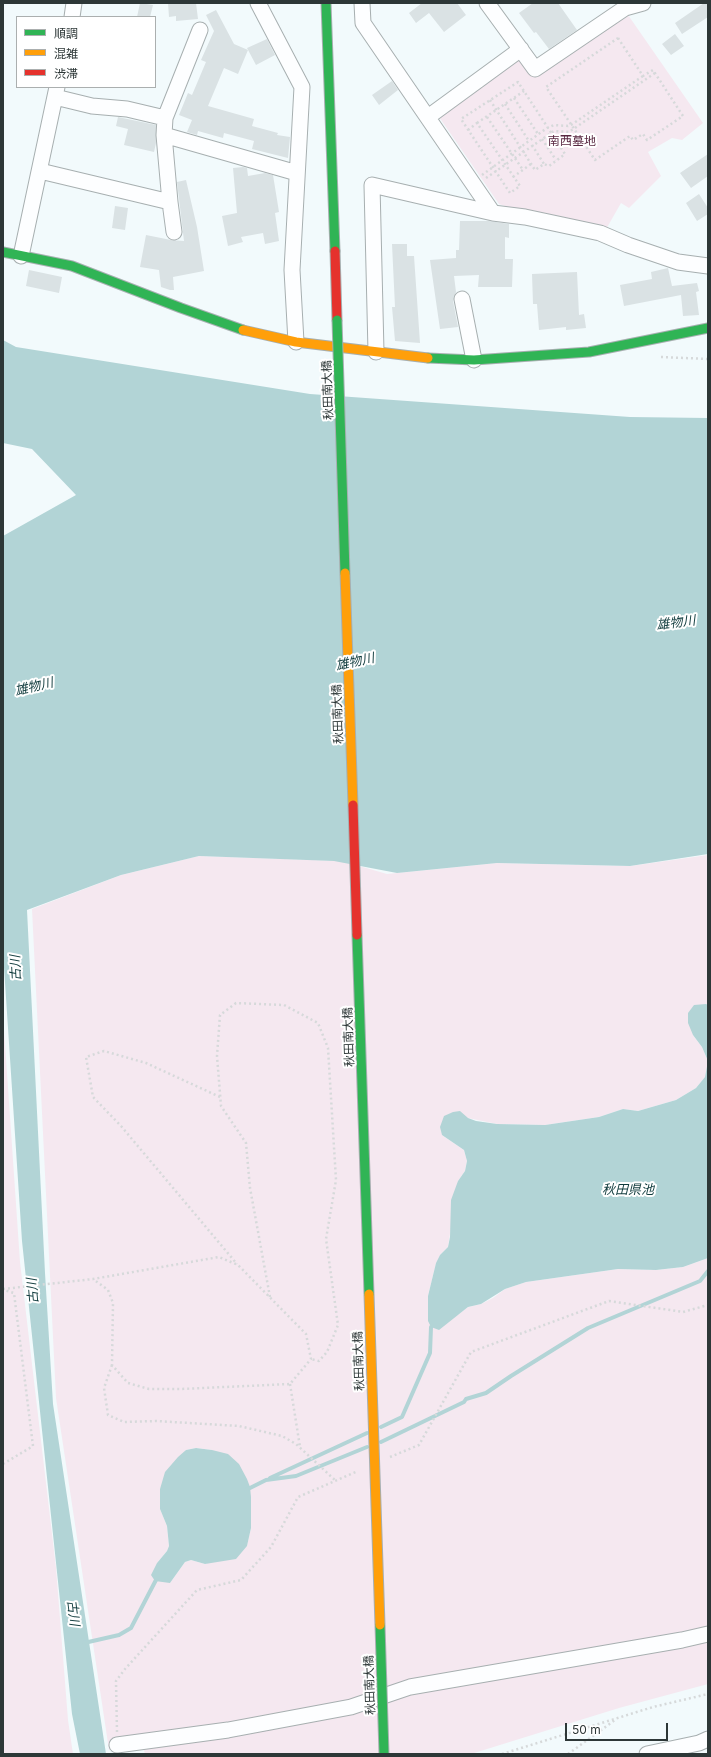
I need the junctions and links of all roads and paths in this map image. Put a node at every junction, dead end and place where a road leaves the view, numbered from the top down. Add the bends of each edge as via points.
1 (74, 3) edge
2 (258, 3) edge
3 (326, 3) edge
4 (362, 3) edge
5 (487, 3) edge
6 (643, 3) edge
7 (623, 5) edge
8 (72, 16) edge
9 (200, 30) dead end
10 (521, 49) junction
11 (655, 73) junction
12 (643, 76) junction
13 (524, 91) junction
14 (56, 92) edge
15 (514, 98) junction
16 (490, 100) junction
17 (505, 104) junction
18 (496, 110) junction
19 (487, 117) junction
20 (165, 118) junction
21 (428, 118) junction
22 (477, 123) junction
23 (571, 125) junction
24 (548, 128) junction
25 (574, 128) junction
26 (468, 130) junction
27 (551, 133) junction
28 (538, 134) junction
29 (164, 135) junction
30 (542, 139) junction
31 (529, 141) junction
32 (532, 145) junction
33 (521, 147) junction
34 (523, 151) junction
35 (511, 153) junction
36 (514, 158) junction
37 (501, 160) junction
38 (556, 160) junction
39 (504, 164) junction
40 (531, 164) junction
41 (544, 164) junction
42 (492, 166) junction
43 (523, 170) junction
44 (40, 171) junction
45 (496, 171) junction
46 (297, 173) junction
47 (480, 176) dead end
48 (513, 177) junction
49 (482, 180) dead end
50 (170, 202) junction
51 (493, 213) junction
52 (174, 232) dead end
53 (3, 252) edge
54 (21, 256) junction
55 (708, 266) edge
56 (462, 299) dead end
57 (708, 328) edge
58 (296, 342) junction
59 (376, 352) junction
60 (474, 360) junction
61 (220, 1097) junction
62 (238, 1265) junction
63 (93, 1279) junction
64 (3, 1289) edge
65 (270, 1297) junction
66 (311, 1359) junction
67 (112, 1365) junction
68 (290, 1384) junction
69 (300, 1447) junction
70 (3, 1464) edge
71 (336, 1481) dead end
72 (708, 1634) edge
73 (708, 1694) edge
74 (617, 1719) junction
75 (708, 1739) edge
76 (117, 1745) dead end
77 (384, 1754) edge
78 (502, 1754) edge
79 (568, 1754) edge
80 (647, 1754) edge

1 - 8 street
2 - 46 street via 302,86
3 - 77 street, 秋田南大橋, bridge
4 - 21 street via 363,23
5 - 10 street
6 - 7 street
7 - 10 street via 535,69
9 - 20 street
10 - 21 street
11 - 12 path via 653,70
11 - 25 path
11 - 25 path via 684,116 647,140 643,134 633,140 630,136 595,160
12 - 23 path
12 - 23 path via 618,38 546,86
13 - 15 path
13 - 16 path via 518,82
13 - 24 path
14 - 20 street via 92,106
14 - 44 street
15 - 17 path
15 - 28 path
16 - 18 path
16 - 26 path via 461,120
17 - 18 path
17 - 31 path
18 - 19 path
18 - 33 path
19 - 22 path
19 - 35 path
20 - 29 street
21 - 51 street
22 - 26 path
22 - 37 path
23 - 24 path via 554,125
23 - 25 path
24 - 27 path
24 - 28 path
25 - 27 path via 569,132 554,130
26 - 42 path
27 - 30 path
27 - 38 path via 565,154
28 - 31 path
29 - 46 street
29 - 50 street
30 - 32 path
30 - 38 path
31 - 33 path
32 - 34 path
32 - 41 path
33 - 34 path
33 - 35 path
34 - 36 path
34 - 40 path
35 - 36 path
35 - 37 path
36 - 39 path
36 - 43 path
37 - 39 path
37 - 42 path
38 - 41 path via 549,166
39 - 45 path
39 - 48 path
40 - 41 path via 535,170
40 - 43 path
42 - 45 path
42 - 47 path
43 - 48 path
44 - 50 street
44 - 54 street
45 - 48 path via 510,193 520,186
45 - 49 path
46 - 58 street via 292,270
50 - 52 street
51 - 55 street via 600,232 628,245 678,262
51 - 59 street via 372,184
53 - 54 street
54 - 58 street via 72,266 245,331
56 - 60 street
57 - 60 street via 589,352
58 - 59 street
59 - 60 street
61 - 62 path via 146,1063 104,1051 86,1057 93,1097 121,1126
61 - 65 path via 221,1106 246,1143 250,1188
61 - 66 path via 220,1015 236,1003 284,1005 318,1022 328,1048 336,1180 326,1239 338,1325 327,1352 319,1361
62 - 63 path via 219,1257
62 - 65 path
63 - 64 path
63 - 67 path via 108,1290 113,1303
64 - 70 path via 14,1293 33,1446
65 - 66 path via 306,1334
66 - 68 path
67 - 68 path via 128,1383 149,1389
67 - 69 path via 104,1388 108,1415 124,1422 156,1421 239,1426 282,1436
68 - 69 path
69 - 71 path
72 - 76 street via 410,1687 352,1707 236,1729
73 - 74 path via 653,1707
74 - 78 path
74 - 79 path
75 - 80 street

